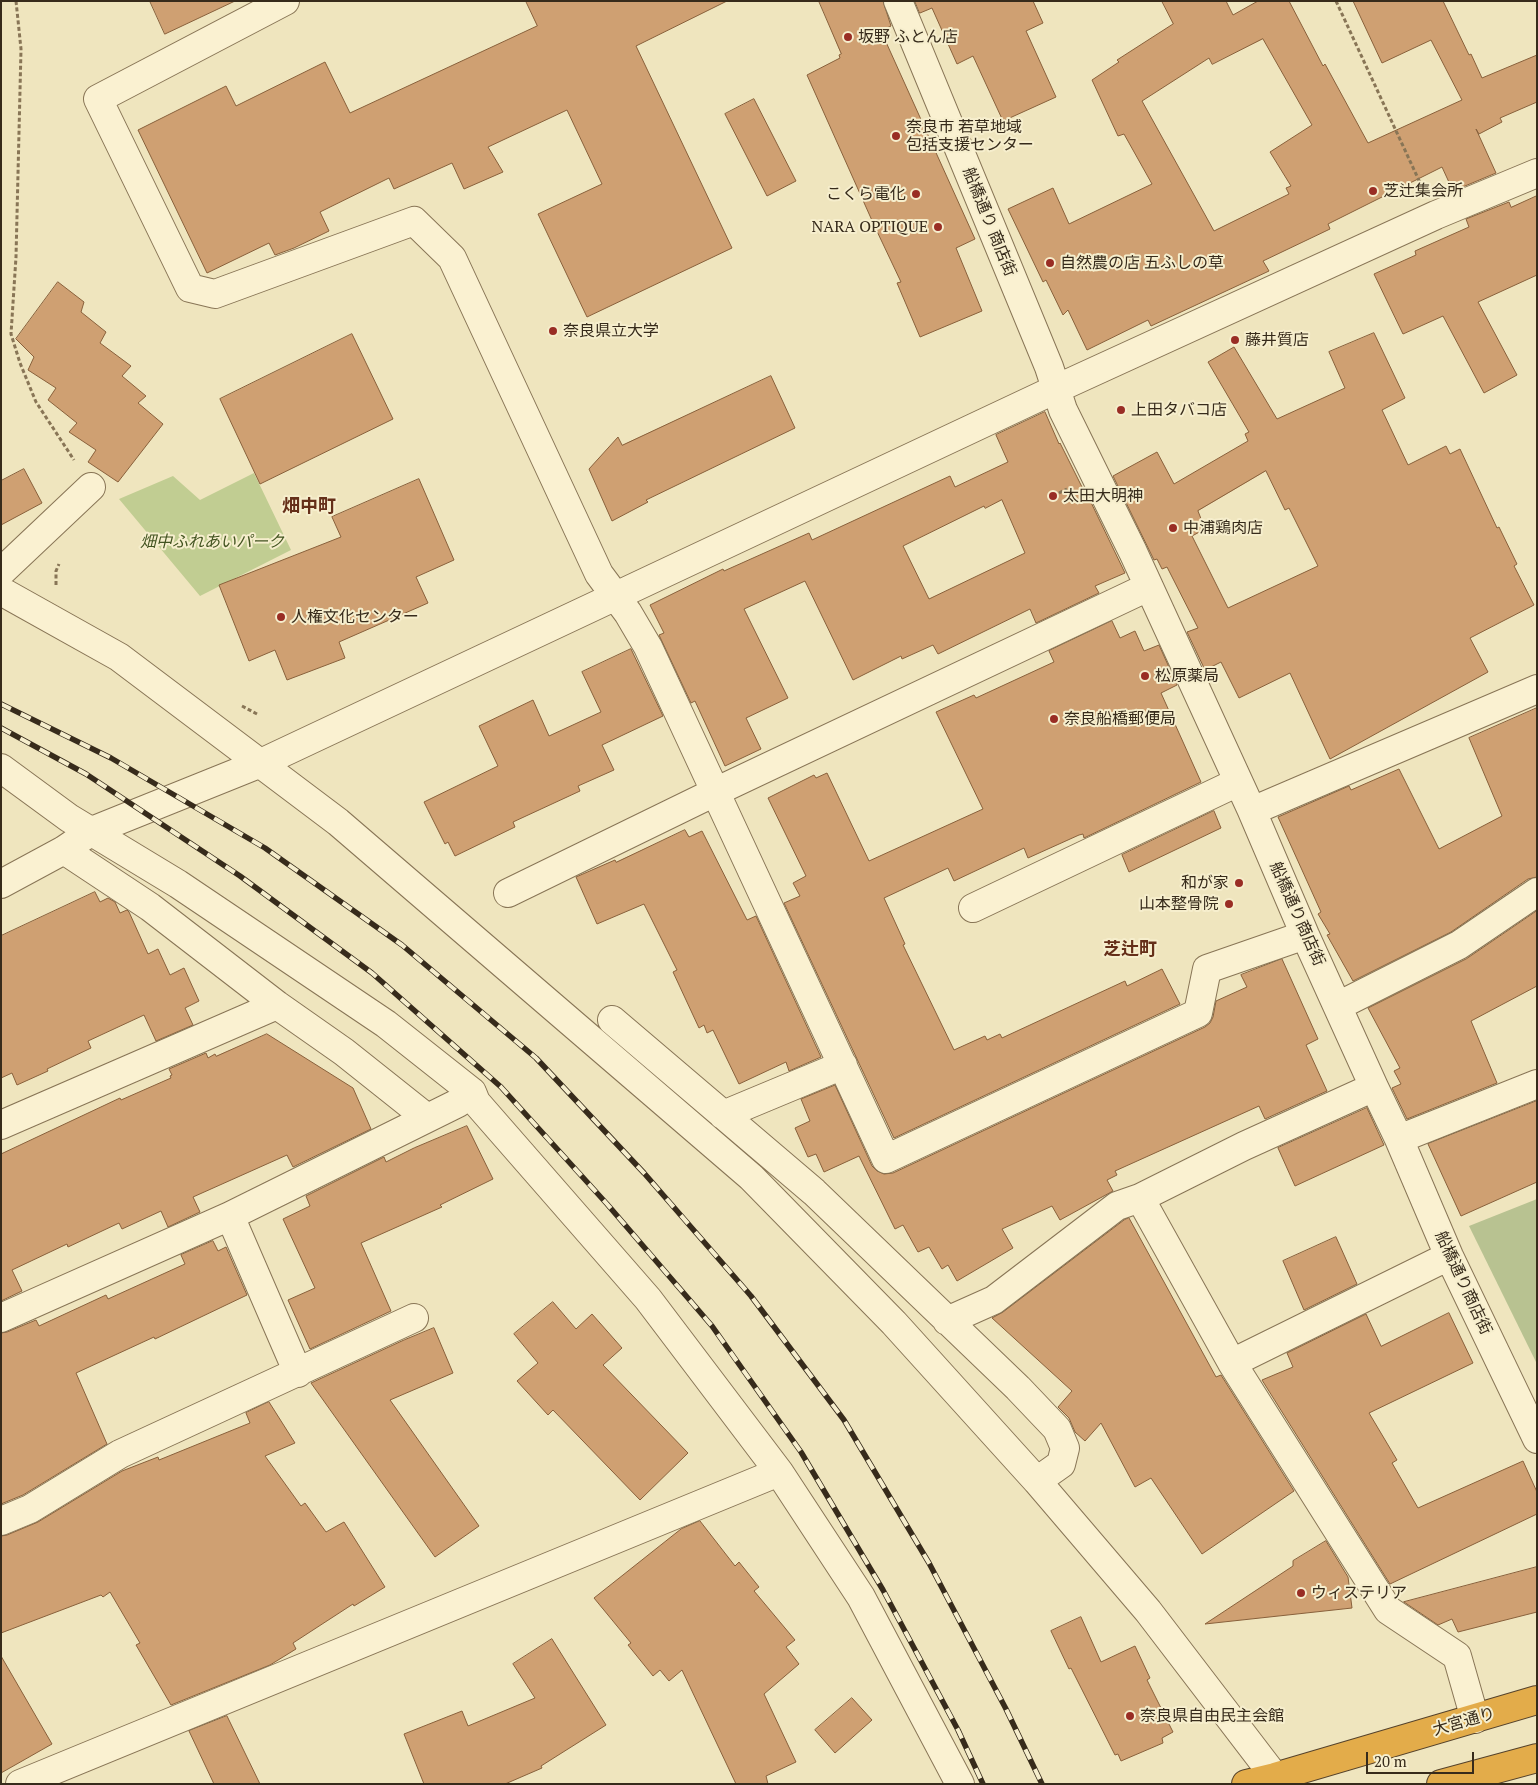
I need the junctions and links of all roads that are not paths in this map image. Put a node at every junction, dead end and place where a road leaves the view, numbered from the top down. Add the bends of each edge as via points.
1 (285, 1) edge
2 (898, 1) edge
3 (1537, 173) edge
4 (1056, 388) junction
5 (91, 487) road end
6 (1, 572) edge
7 (1148, 587) junction
8 (1, 591) edge
9 (615, 596) junction
10 (1537, 690) edge
11 (261, 763) junction
12 (1, 768) edge
13 (1238, 782) junction
14 (715, 792) junction
15 (1252, 811) junction
16 (92, 831) junction
17 (64, 850) junction
18 (1, 884) edge
19 (1537, 892) edge
20 (508, 893) dead end
21 (973, 908) dead end
22 (1305, 935) junction
23 (278, 1005) junction
24 (1338, 1006) junction
25 (612, 1020) dead end
26 (843, 1065) junction
27 (1537, 1084) edge
28 (1374, 1088) junction
29 (472, 1092) junction
30 (724, 1115) junction
31 (426, 1118) junction
32 (1, 1125) edge
33 (1399, 1139) junction
34 (1140, 1198) junction
35 (230, 1216) junction
36 (1450, 1256) junction
37 (1, 1318) edge
38 (414, 1318) dead end
39 (947, 1321) junction
40 (1232, 1363) junction
41 (298, 1372) junction
42 (1537, 1439) edge
43 (779, 1472) junction
44 (1037, 1481) junction
45 (1, 1521) edge
46 (1537, 1700) edge
47 (1475, 1719) junction
48 (1537, 1758) edge
49 (1275, 1777) junction
50 (20, 1784) edge
51 (960, 1784) edge
52 (1246, 1784) edge
53 (1441, 1784) edge

1 - 9 street via 98,99 190,288 215,294 414,221 452,258 599,574
2 - 4 street, 船橋通り 商店街
3 - 4 street via 1436,215
4 - 7 street, 船橋通り商店街 via 1063,410
4 - 9 street
5 - 6 street
7 - 13 street, 船橋通り商店街
7 - 14 street
8 - 11 street via 119,657
9 - 11 street
9 - 14 street via 648,647
10 - 15 street
11 - 16 street
11 - 44 street via 338,822 751,1177 894,1323
12 - 16 street
13 - 15 street, 船橋通り商店街
13 - 21 street
14 - 20 street
14 - 26 street
15 - 22 street, 船橋通り商店街
16 - 17 street
16 - 29 street via 178,884 386,1024
17 - 18 street
17 - 23 street via 150,907
19 - 24 street via 1459,945
22 - 24 street, 船橋通り商店街
22 - 26 street via 1207,968 1198,1013 886,1159
23 - 31 street via 344,1052
23 - 32 street
24 - 28 street, 船橋通り商店街
25 - 30 street
26 - 30 street
27 - 33 street
28 - 33 street, 船橋通り商店街
28 - 34 street via 1244,1146
29 - 31 street via 458,1103
29 - 43 street via 476,1102 648,1299
30 - 39 street via 814,1192
31 - 35 street
33 - 36 street, 船橋通り商店街
34 - 39 street via 1118,1206 994,1300
34 - 40 street
35 - 37 street
35 - 41 street
36 - 40 street
36 - 42 street, 船橋通り商店街
38 - 41 street
39 - 44 street via 1058,1429 1065,1448 1061,1464
40 - 47 street via 1388,1610 1457,1656
41 - 45 street via 120,1454 30,1510
43 - 50 street
43 - 51 street via 861,1597
44 - 49 street via 1148,1611
46 - 47 highway, 大宮通り
47 - 49 highway, 大宮通り
48 - 53 highway
49 - 52 highway, 大宮通り

